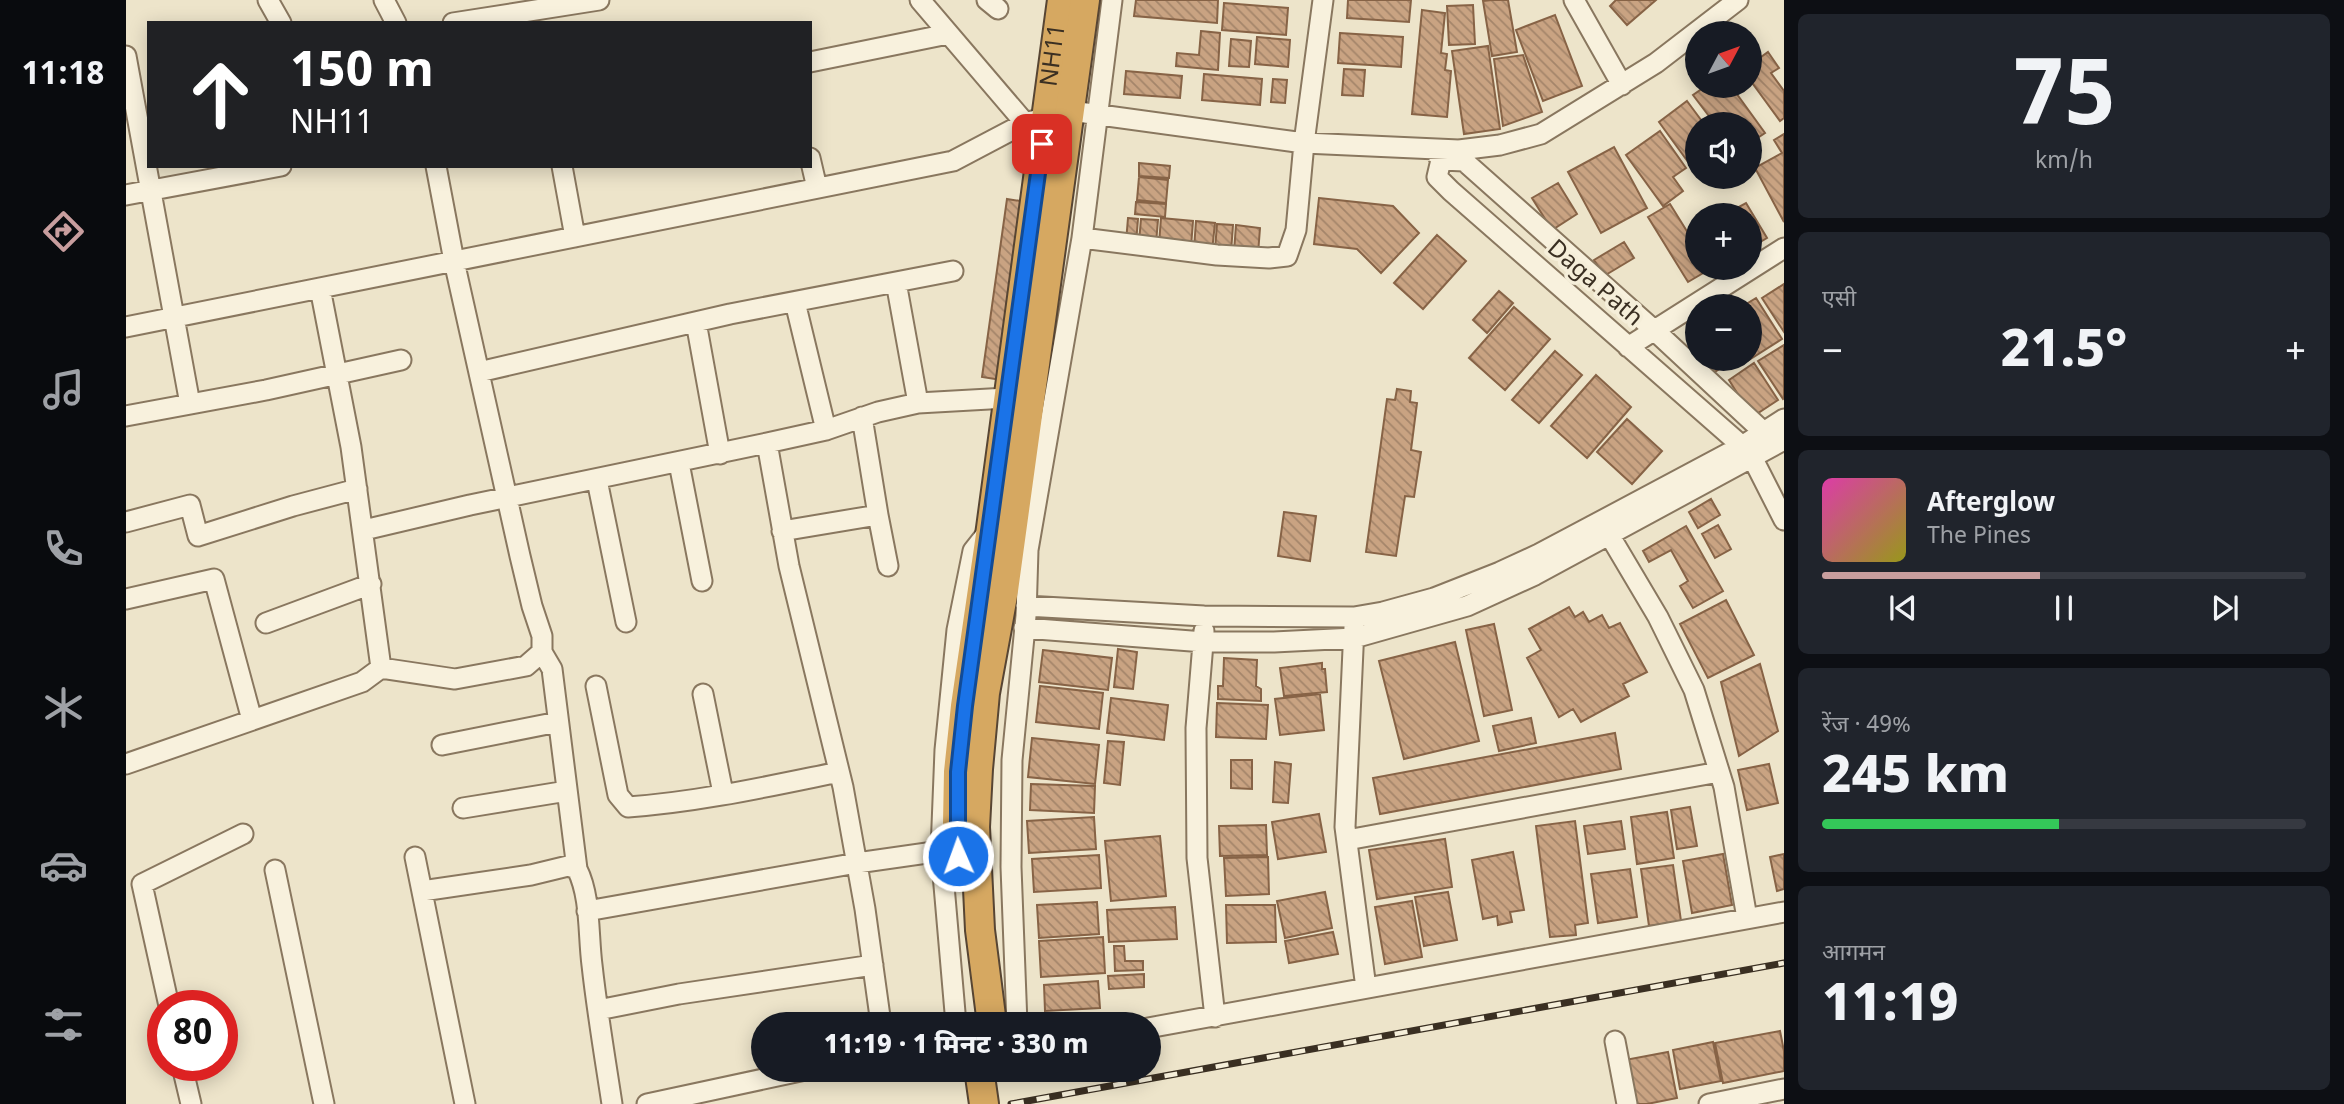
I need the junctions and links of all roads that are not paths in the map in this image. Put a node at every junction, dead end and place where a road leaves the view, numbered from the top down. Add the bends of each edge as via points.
1 (268, 0) edge
2 (384, 0) edge
3 (599, 0) edge
4 (920, 0) edge
5 (1062, 0) edge
6 (1086, 0) edge
7 (1112, 0) edge
8 (1323, 0) edge
9 (1574, 0) edge
10 (1738, 0) edge
11 (531, 11) edge
12 (280, 21) edge
13 (395, 21) edge
14 (466, 21) edge
15 (948, 34) junction
16 (126, 56) edge
17 (812, 62) edge
18 (1622, 85) junction
19 (129, 90) edge
20 (1059, 117) junction
21 (1304, 143) junction
22 (1438, 155) junction
23 (812, 167) edge
24 (270, 168) edge
25 (436, 168) edge
26 (562, 168) edge
27 (817, 188) junction
28 (151, 190) junction
29 (126, 195) edge
30 (575, 237) junction
31 (1082, 239) junction
32 (1784, 248) edge
33 (454, 261) junction
34 (953, 271) dead end
35 (896, 282) junction
36 (320, 288) junction
37 (795, 302) junction
38 (175, 317) junction
39 (696, 322) junction
40 (126, 327) edge
41 (1654, 330) junction
42 (1628, 347) junction
43 (401, 360) dead end
44 (479, 372) junction
45 (335, 374) junction
46 (1007, 398) junction
47 (918, 403) junction
48 (190, 404) junction
49 (126, 416) edge
50 (862, 417) junction
51 (1784, 419) edge
52 (826, 430) junction
53 (1775, 438) edge
54 (767, 443) junction
55 (1747, 452) junction
56 (720, 454) junction
57 (679, 463) junction
58 (597, 480) junction
59 (357, 489) junction
60 (507, 498) junction
61 (878, 515) junction
62 (1784, 520) edge
63 (126, 522) edge
64 (1605, 527) junction
65 (364, 530) junction
66 (782, 531) junction
67 (1010, 538) junction
68 (888, 566) dead end
69 (702, 581) dead end
70 (371, 584) junction
71 (126, 598) edge
72 (1026, 606) junction
73 (1204, 615) junction
74 (1354, 617) junction
75 (626, 622) dead end
76 (266, 623) dead end
77 (1024, 628) junction
78 (1354, 638) junction
79 (1204, 642) junction
80 (542, 652) junction
81 (381, 668) junction
82 (596, 686) dead end
83 (703, 694) dead end
84 (252, 720) junction
85 (558, 722) junction
86 (442, 746) dead end
87 (126, 764) edge
88 (968, 770) junction
89 (839, 772) junction
90 (1720, 772) junction
91 (567, 790) junction
92 (723, 793) junction
93 (463, 807) dead end
94 (243, 834) dead end
95 (1347, 841) junction
96 (941, 851) junction
97 (415, 857) dead end
98 (857, 863) junction
99 (577, 869) junction
100 (275, 870) dead end
101 (422, 891) junction
102 (587, 911) junction
103 (1784, 912) edge
104 (1747, 918) junction
105 (873, 965) junction
106 (1366, 988) junction
107 (165, 990) edge
108 (598, 1010) junction
109 (879, 1012) edge
110 (955, 1012) edge
111 (972, 1012) edge
112 (990, 1012) edge
113 (1017, 1012) edge
114 (1215, 1017) junction
115 (1161, 1026) edge
116 (1615, 1041) dead end
117 (186, 1081) edge
118 (751, 1082) edge
119 (981, 1082) edge
120 (999, 1082) edge
121 (1775, 1095) edge
122 (191, 1104) edge
123 (324, 1104) edge
124 (465, 1104) edge
125 (612, 1104) edge
126 (648, 1104) edge
127 (984, 1104) edge
128 (1002, 1104) edge
129 (1627, 1104) edge
130 (1709, 1104) edge

1 - 12 street
2 - 13 street
3 - 11 street
4 - 15 street
5 - 20 highway, NH11
6 - 20 highway
7 - 20 street
8 - 21 street
9 - 18 street
10 - 18 street
11 - 14 street
15 - 17 street
15 - 20 street
16 - 19 street
18 - 22 street via 1541,134
19 - 28 street
20 - 21 street
20 - 27 street via 953,161
20 - 31 street
20 - 46 highway, NH11
20 - 67 highway
21 - 22 street
21 - 31 street via 1296,230 1287,256 1217,255
22 - 41 street via 1464,161
22 - 42 street, Daga Path via 1437,177
23 - 27 street
24 - 28 street
25 - 33 street
26 - 30 street
27 - 30 street
28 - 29 street
28 - 38 street
30 - 33 street
31 - 67 street
32 - 41 street
33 - 36 street
33 - 44 street
34 - 35 street
35 - 37 street
35 - 47 street
36 - 38 street
36 - 45 street
37 - 39 street
37 - 52 street
38 - 40 street
38 - 48 street
39 - 44 street
39 - 56 street
41 - 42 street
41 - 53 street
42 - 55 street, Daga Path
43 - 45 street
44 - 60 street
45 - 48 street
45 - 59 street
46 - 47 street
46 - 67 highway, NH11
47 - 50 street
48 - 49 street
50 - 52 street
50 - 61 street
51 - 53 street
52 - 54 street
53 - 55 street
54 - 56 street
54 - 66 street
55 - 62 street
55 - 64 street
56 - 57 street
57 - 58 street
57 - 69 street
58 - 60 street
58 - 75 street
59 - 63 street via 198,536 190,505
59 - 65 street
60 - 65 street
60 - 80 street via 542,636
61 - 66 street
61 - 68 street
64 - 74 street via 1434,598
64 - 78 street via 1535,575 1467,606
64 - 90 street via 1694,690
65 - 70 street
66 - 89 street
67 - 72 street
67 - 88 highway via 977,616
67 - 96 street via 973,551 957,630
70 - 76 street
70 - 81 street
71 - 84 street via 214,579
72 - 73 street
72 - 77 street
73 - 74 street
73 - 79 street
74 - 78 street
77 - 79 street
77 - 113 street via 1012,760
78 - 79 street
78 - 95 street
79 - 114 street via 1196,728 1197,859
80 - 81 street via 526,666 455,679
80 - 85 street via 552,669
81 - 84 street via 362,682
82 - 92 street via 618,795 628,807
83 - 92 street
84 - 87 street
85 - 86 street
85 - 91 street
88 - 111 highway via 957,830 962,934
88 - 112 highway
89 - 92 street
89 - 98 street
90 - 95 street
90 - 104 street
91 - 93 street
91 - 99 street
94 - 107 street via 142,884
95 - 106 street
96 - 98 street
96 - 110 street
97 - 101 street
98 - 102 street
98 - 105 street
99 - 101 street via 568,866 531,876
99 - 102 street
100 - 123 street
101 - 124 street
102 - 108 street
103 - 104 street
104 - 106 street
105 - 108 street
105 - 109 street
106 - 114 street
108 - 125 street
114 - 115 street
116 - 129 street
117 - 122 street
118 - 126 street
119 - 127 highway
120 - 128 highway
121 - 130 street

